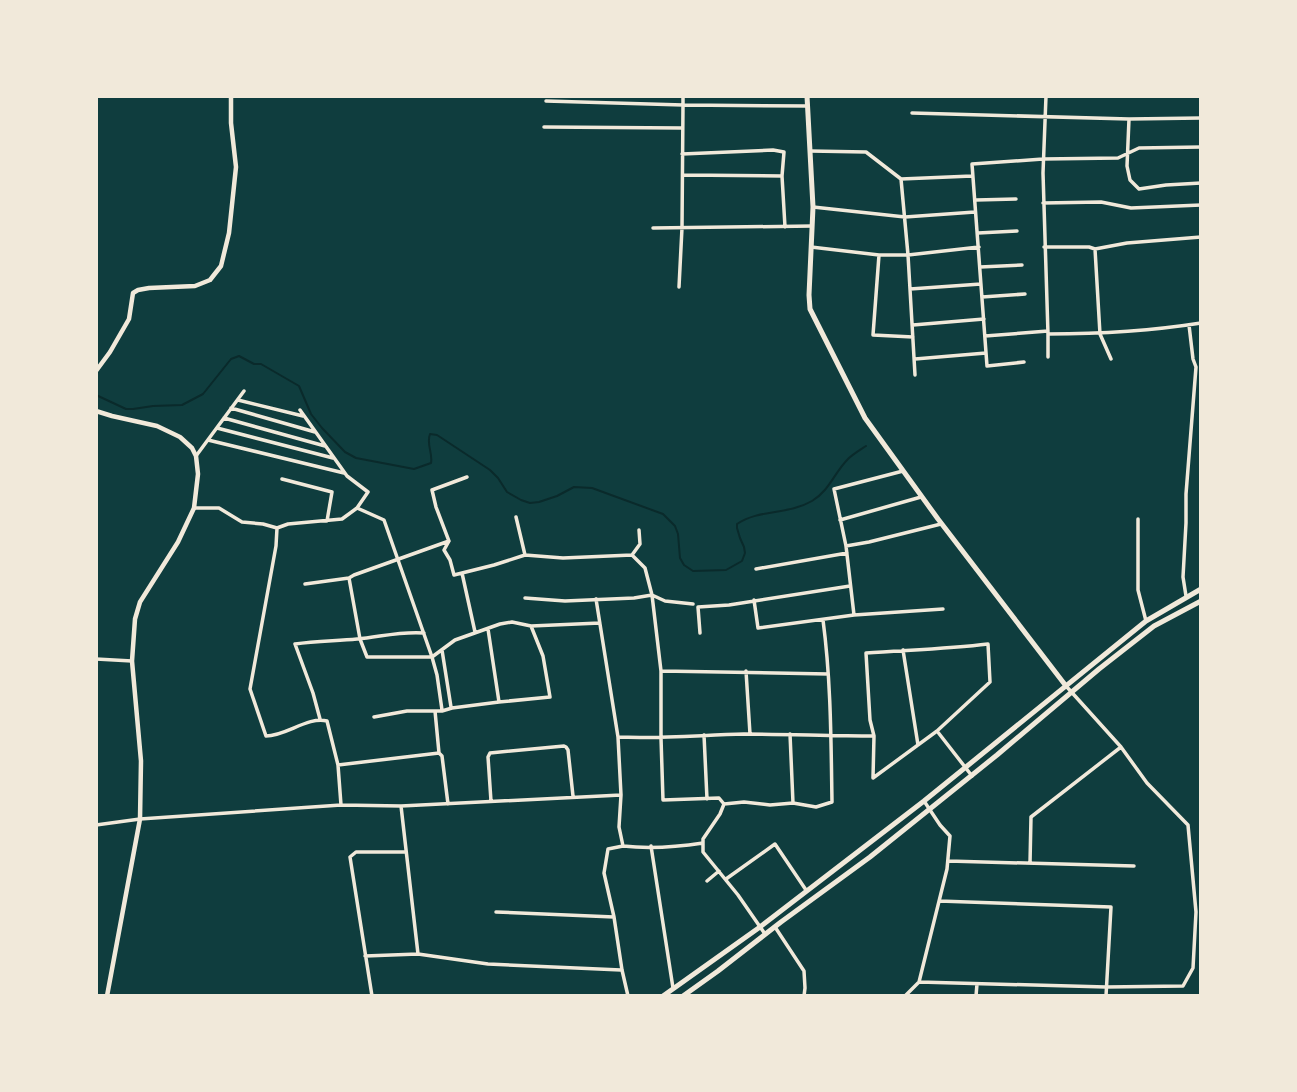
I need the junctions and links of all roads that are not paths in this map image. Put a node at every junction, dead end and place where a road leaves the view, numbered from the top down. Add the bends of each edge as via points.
1 (231, 96) edge
2 (683, 96) edge
3 (807, 96) edge
4 (1046, 96) edge
5 (546, 101) dead end
6 (683, 105) junction
7 (808, 106) junction
8 (912, 113) dead end
9 (1046, 116) junction
10 (1201, 118) edge
11 (1129, 119) junction
12 (544, 127) dead end
13 (682, 128) junction
14 (1201, 147) edge
15 (810, 151) junction
16 (1127, 153) junction
17 (682, 154) junction
18 (1043, 159) junction
19 (682, 176) junction
20 (782, 176) junction
21 (972, 176) junction
22 (901, 179) junction
23 (1201, 183) edge
24 (1016, 199) dead end
25 (975, 200) junction
26 (1043, 203) junction
27 (1201, 205) edge
28 (813, 207) junction
29 (975, 212) junction
30 (905, 217) junction
31 (812, 226) junction
32 (785, 227) junction
33 (653, 228) dead end
34 (682, 228) junction
35 (1017, 230) dead end
36 (978, 233) junction
37 (1201, 237) edge
38 (811, 247) junction
39 (979, 247) junction
40 (1044, 247) junction
41 (1095, 249) junction
42 (879, 254) junction
43 (908, 255) junction
44 (1022, 265) dead end
45 (980, 267) junction
46 (981, 284) junction
47 (679, 287) dead end
48 (910, 289) junction
49 (1025, 294) dead end
50 (982, 297) junction
51 (984, 319) junction
52 (1201, 323) edge
53 (912, 325) junction
54 (1189, 325) junction
55 (1048, 333) junction
56 (1100, 334) junction
57 (985, 336) junction
58 (913, 337) junction
59 (986, 353) junction
60 (1048, 357) dead end
61 (915, 359) junction
62 (1111, 359) dead end
63 (1024, 362) dead end
64 (1198, 367) edge
65 (96, 371) edge
66 (915, 375) dead end
67 (244, 391) dead end
68 (237, 400) junction
69 (231, 408) junction
70 (300, 410) dead end
71 (96, 411) edge
72 (305, 417) junction
73 (225, 418) junction
74 (217, 428) junction
75 (317, 433) junction
76 (208, 440) junction
77 (327, 446) junction
78 (196, 456) junction
79 (335, 458) junction
80 (903, 471) junction
81 (346, 474) junction
82 (467, 477) dead end
83 (282, 479) dead end
84 (921, 497) junction
85 (194, 508) junction
86 (357, 508) junction
87 (516, 517) dead end
88 (1138, 519) dead end
89 (841, 520) junction
90 (327, 521) junction
91 (941, 524) junction
92 (277, 528) junction
93 (639, 530) dead end
94 (449, 541) junction
95 (846, 546) junction
96 (847, 553) junction
97 (525, 555) junction
98 (632, 555) junction
99 (398, 558) junction
100 (756, 569) dead end
101 (462, 573) junction
102 (349, 579) junction
103 (305, 584) dead end
104 (850, 586) junction
105 (1201, 589) edge
106 (652, 595) junction
107 (1186, 596) junction
108 (525, 598) dead end
109 (596, 599) junction
110 (754, 600) junction
111 (1201, 601) edge
112 (693, 604) dead end
113 (943, 609) dead end
114 (854, 615) junction
115 (824, 620) junction
116 (1146, 621) junction
117 (600, 623) junction
118 (531, 626) junction
119 (488, 629) junction
120 (475, 632) junction
121 (424, 633) junction
122 (700, 633) dead end
123 (360, 639) junction
124 (442, 650) junction
125 (902, 650) junction
126 (432, 657) junction
127 (96, 659) edge
128 (132, 660) junction
129 (661, 671) junction
130 (746, 671) junction
131 (828, 674) junction
132 (1066, 686) junction
133 (1072, 692) junction
134 (499, 702) junction
135 (452, 708) junction
136 (435, 711) junction
137 (442, 711) junction
138 (374, 717) dead end
139 (320, 719) junction
140 (937, 731) junction
141 (750, 734) junction
142 (790, 734) junction
143 (704, 735) junction
144 (831, 736) junction
145 (874, 736) junction
146 (618, 737) junction
147 (661, 738) junction
148 (918, 745) junction
149 (1121, 747) junction
150 (439, 752) junction
151 (338, 765) junction
152 (965, 768) junction
153 (972, 776) junction
154 (621, 795) junction
155 (573, 796) junction
156 (707, 799) junction
157 (491, 801) junction
158 (924, 801) junction
159 (793, 803) junction
160 (448, 804) junction
161 (724, 804) junction
162 (341, 805) junction
163 (401, 806) junction
164 (929, 809) junction
165 (141, 819) junction
166 (96, 825) edge
167 (703, 843) junction
168 (623, 846) junction
169 (651, 846) junction
170 (406, 852) junction
171 (948, 861) junction
172 (1030, 863) junction
173 (1134, 866) dead end
174 (719, 871) junction
175 (726, 879) junction
176 (707, 881) dead end
177 (806, 890) junction
178 (939, 901) junction
179 (496, 912) dead end
180 (614, 917) junction
181 (774, 926) junction
182 (761, 927) junction
183 (765, 934) junction
184 (418, 954) junction
185 (365, 956) junction
186 (622, 970) junction
187 (919, 982) junction
188 (977, 984) junction
189 (1106, 987) junction
190 (674, 988) junction
191 (107, 996) edge
192 (372, 996) edge
193 (628, 996) edge
194 (663, 996) edge
195 (683, 996) edge
196 (804, 996) edge
197 (905, 996) edge
198 (976, 996) edge
199 (1106, 996) edge

1 - 65 street via 236,167 221,266 210,280 195,286 133,293 127,324
2 - 6 street
3 - 7 main road
4 - 9 street
5 - 6 street
6 - 7 street
6 - 13 street
7 - 15 main road
8 - 9 street
9 - 11 street
9 - 18 street
10 - 11 street
11 - 16 street
12 - 13 street
13 - 17 street
14 - 16 street via 1139,148
15 - 22 street via 866,152
15 - 28 main road
16 - 18 street via 1118,158
16 - 23 street via 1130,180 1139,189
17 - 19 street
17 - 20 street via 784,152
18 - 21 street via 972,164
18 - 26 street
19 - 20 street
19 - 34 street
20 - 32 street
21 - 22 street
21 - 25 street
22 - 30 street
24 - 25 street
25 - 29 street
26 - 27 street via 1101,202 1131,208
26 - 40 street
28 - 30 street
28 - 31 main road
29 - 30 street
29 - 36 street
30 - 43 street
31 - 32 street
31 - 38 main road
32 - 34 street
33 - 34 street
34 - 47 street
35 - 36 street
36 - 39 street
37 - 41 street
38 - 42 street
38 - 80 main road via 810,309 865,418
39 - 43 street
39 - 45 street
40 - 41 street
40 - 55 street
41 - 56 street
42 - 43 street
42 - 58 street via 873,335
43 - 48 street
44 - 45 street
45 - 46 street
46 - 48 street
46 - 50 street
48 - 53 street
49 - 50 street
50 - 51 street
51 - 53 street
51 - 57 street
52 - 54 street
53 - 58 street
54 - 56 street
54 - 64 street
55 - 56 street
55 - 57 street
55 - 60 street
56 - 62 street
57 - 59 street
58 - 61 street
59 - 61 street
59 - 63 street via 987,366
61 - 66 street
64 - 107 street via 1186,494
67 - 68 street
68 - 69 street
68 - 72 street
69 - 73 street
69 - 75 street
70 - 72 street
71 - 78 street via 173,433 187,442
72 - 75 street
73 - 74 street
73 - 77 street
74 - 76 street
74 - 79 street
75 - 77 street
76 - 78 street
76 - 81 street
77 - 79 street
78 - 85 street
79 - 81 street
80 - 84 main road
80 - 89 street via 834,489
81 - 86 street via 368,492
82 - 94 street via 432,490
83 - 90 street via 332,492
84 - 89 street
84 - 91 main road
85 - 92 street via 219,508 242,523
85 - 128 street via 140,602
86 - 90 street via 342,519
86 - 99 street via 384,520
87 - 97 street
88 - 116 street via 1138,590
89 - 95 street
90 - 92 street
91 - 95 street
91 - 132 main road
92 - 139 street via 250,689 266,736
93 - 98 street via 640,544
94 - 99 street
94 - 101 street via 444,550 454,575
95 - 96 street
96 - 100 street
96 - 104 street
97 - 98 street
97 - 101 street
98 - 106 street via 645,568
99 - 102 street
99 - 121 street
101 - 120 street
102 - 103 street
102 - 123 street
104 - 110 street
104 - 114 street
105 - 107 main road
106 - 109 street
106 - 112 street
106 - 129 street
107 - 116 main road
108 - 109 street
109 - 117 street
110 - 115 street via 758,628
110 - 122 street via 698,607
111 - 133 main road via 1154,626
113 - 114 street
114 - 115 street
115 - 131 street
116 - 132 main road
117 - 118 street
117 - 146 street
118 - 119 street via 512,622
118 - 134 street via 543,656 550,697
119 - 120 street
119 - 134 street
120 - 124 street
121 - 123 street
121 - 126 street
123 - 126 street via 367,657
123 - 139 street via 295,644
124 - 126 street
124 - 135 street
125 - 140 street via 988,644 990,682
125 - 145 street via 866,653
125 - 148 street
126 - 137 street
127 - 128 street
128 - 165 street
129 - 130 street
129 - 147 street
130 - 131 street
130 - 141 street
131 - 144 street
132 - 133 street
132 - 152 main road
133 - 149 street
133 - 153 main road
134 - 135 street
135 - 137 street
136 - 137 street
136 - 138 street
136 - 150 street
139 - 151 street via 327,721
140 - 148 street
140 - 152 street
141 - 142 street
141 - 143 street
142 - 144 street
142 - 159 street
143 - 147 street
143 - 156 street
144 - 145 street
144 - 159 street via 832,802 816,807
145 - 148 street via 873,778
146 - 147 street
146 - 154 street
147 - 156 street via 663,800
149 - 172 street via 1031,817
149 - 189 street via 1147,783 1188,825 1196,912 1194,968 1183,986
150 - 151 street
150 - 160 street
151 - 162 street
152 - 153 street
152 - 158 main road
153 - 164 main road
154 - 155 street
154 - 168 street
155 - 157 street
155 - 157 street via 564,746 490,753
156 - 161 street
157 - 160 street
158 - 164 street
158 - 177 main road
159 - 161 street
160 - 163 street
161 - 167 street
162 - 163 street
162 - 165 street
163 - 170 street
164 - 171 street via 950,836
164 - 181 main road
165 - 166 street
165 - 191 street
167 - 169 street
167 - 174 street via 703,852
168 - 169 street
168 - 180 street via 608,849 604,873
169 - 190 street
170 - 184 street
170 - 185 street via 356,852 350,857
171 - 172 street
171 - 178 street
172 - 173 street
174 - 175 street
174 - 176 street
175 - 177 street via 775,844
175 - 182 street
177 - 182 main road
178 - 187 street
178 - 189 street via 1111,907
179 - 180 street
180 - 186 street
181 - 183 main road
181 - 196 street via 804,971
182 - 183 street
182 - 190 main road
183 - 195 main road
184 - 185 street
184 - 186 street via 488,964
185 - 192 street
186 - 193 street
187 - 188 street
187 - 197 street
188 - 189 street
188 - 198 street
189 - 199 street
190 - 194 main road

